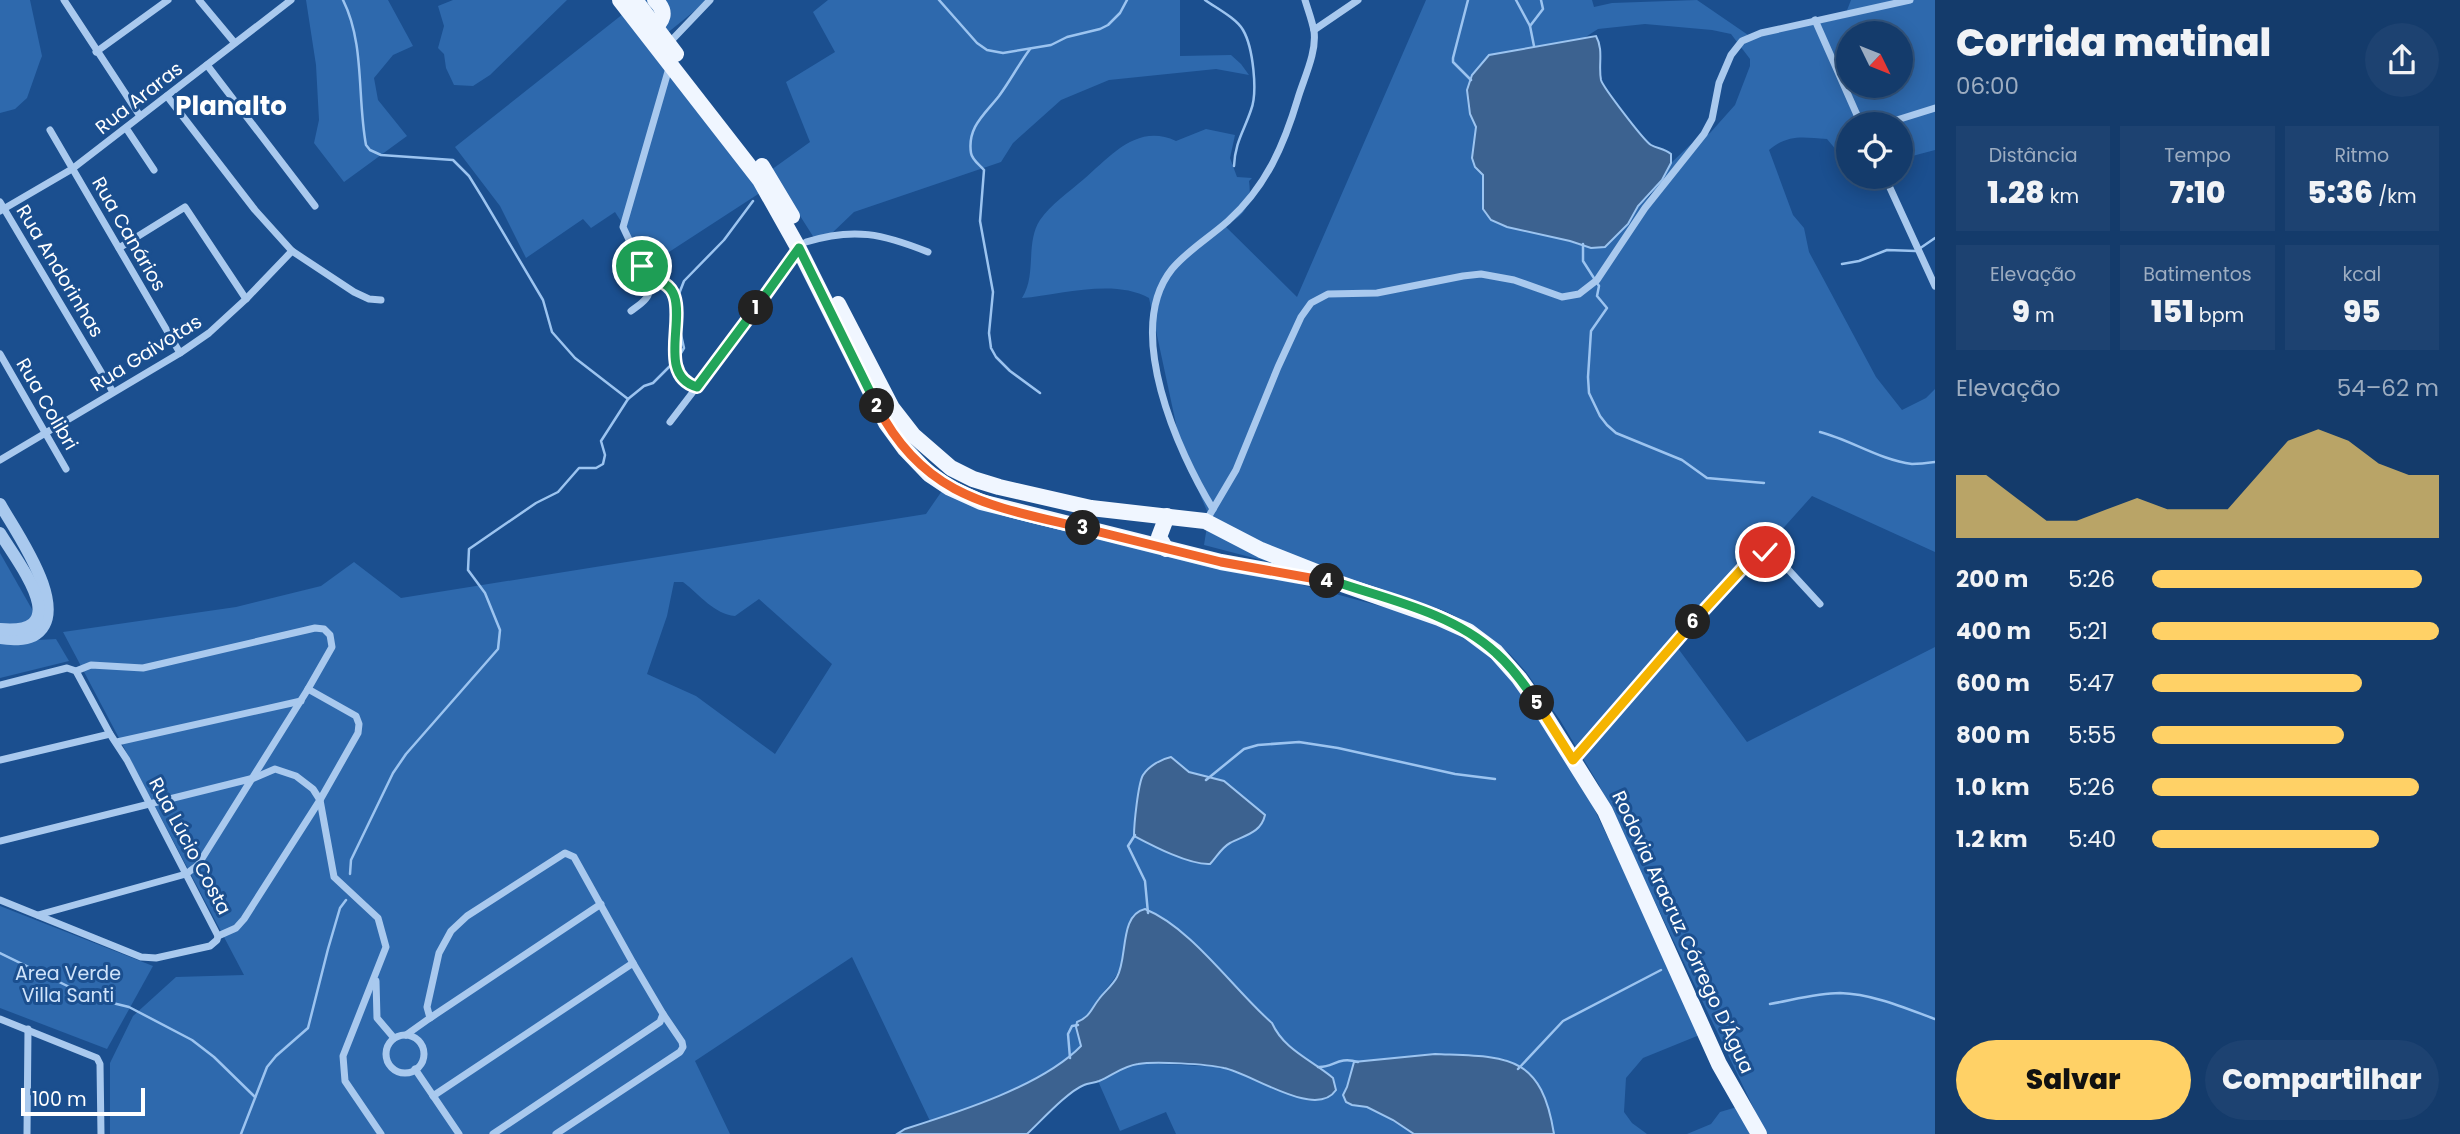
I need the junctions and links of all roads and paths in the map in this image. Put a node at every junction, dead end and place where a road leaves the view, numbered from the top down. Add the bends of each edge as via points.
1 (64, 0) edge
2 (168, 0) edge
3 (199, 0) edge
4 (291, 0) edge
5 (620, 0) edge
6 (635, 0) edge
7 (655, 0) edge
8 (710, 0) edge
9 (1305, 0) edge
10 (1358, 0) edge
11 (1910, 0) edge
12 (1815, 20) junction
13 (652, 30) junction
14 (1314, 30) junction
15 (234, 42) junction
16 (668, 44) junction
17 (96, 52) junction
18 (670, 64) junction
19 (207, 65) junction
20 (167, 96) junction
21 (1935, 108) edge
22 (1856, 112) edge
23 (1913, 115) edge
24 (141, 116) junction
25 (126, 128) junction
26 (50, 130) dead end
27 (72, 169) junction
28 (154, 170) dead end
29 (1891, 189) edge
30 (315, 206) dead end
31 (1, 207) edge
32 (802, 245) junction
33 (119, 247) junction
34 (292, 251) junction
35 (928, 252) dead end
36 (648, 279) junction
37 (1935, 286) edge
38 (246, 299) junction
39 (381, 300) dead end
40 (631, 311) dead end
41 (180, 353) junction
42 (0, 354) edge
43 (697, 387) junction
44 (113, 393) junction
45 (670, 422) dead end
46 (45, 433) junction
47 (0, 460) edge
48 (66, 469) dead end
49 (0, 504) edge
50 (1209, 515) junction
51 (1167, 516) junction
52 (0, 533) edge
53 (1230, 534) junction
54 (1166, 549) junction
55 (1221, 562) junction
56 (1339, 583) junction
57 (1820, 604) dead end
58 (0, 629) edge
59 (0, 638) edge
60 (76, 671) junction
61 (0, 685) edge
62 (309, 689) junction
63 (301, 701) junction
64 (110, 734) junction
65 (117, 742) junction
66 (0, 760) edge
67 (1573, 760) junction
68 (254, 778) junction
69 (320, 800) junction
70 (149, 803) junction
71 (0, 841) edge
72 (186, 874) junction
73 (0, 900) edge
74 (600, 904) junction
75 (38, 915) junction
76 (218, 936) junction
77 (633, 963) junction
78 (376, 977) junction
79 (663, 1014) junction
80 (0, 1018) edge
81 (430, 1018) junction
82 (28, 1029) junction
83 (405, 1035) junction
84 (394, 1038) junction
85 (415, 1069) junction
86 (433, 1096) junction
87 (27, 1134) edge
88 (101, 1134) edge
89 (381, 1134) edge
90 (459, 1134) edge
91 (493, 1134) edge
92 (556, 1134) edge
93 (1759, 1134) edge

1 - 17 street
2 - 17 street
3 - 15 street
4 - 15 street, Rua Araras
5 - 13 main road, Rodovia Aracruz Córrego D'Água
6 - 13 main road, Rodovia Aracruz Córrego D'Água
7 - 13 main road via 664,15
8 - 16 street
9 - 14 street
10 - 14 street
11 - 12 street
12 - 22 street
12 - 50 street via 1761,33 1738,46 1724,70 1704,134 1645,208 1598,280 1579,294 1562,297 1482,274 1316,299 1301,317 1243,456
13 - 16 main road, Rodovia Aracruz Córrego D'Água
13 - 18 main road, Rodovia Aracruz Córrego D'Água
14 - 50 street via 1291,123 1266,178 1244,205 1172,270 1155,309 1160,387
15 - 19 street, Rua Araras
16 - 32 main road, Rodovia Aracruz Córrego D'Água via 768,175
17 - 24 street
18 - 32 main road, Rodovia Aracruz Córrego D'Água via 760,180
18 - 36 street via 623,227
19 - 20 street, Rua Araras
19 - 30 street
20 - 24 street, Rua Araras
20 - 34 street
21 - 23 street
24 - 25 street, Rua Araras
25 - 27 street, Rua Araras
25 - 28 street
26 - 27 street, Rua Canários
27 - 31 street, Rua Araras
27 - 33 street, Rua Canários
29 - 37 street
31 - 44 street, Rua Andorinhas
32 - 35 street via 839,233 871,233
32 - 43 street
32 - 51 main road, Rodovia Aracruz Córrego D'Água via 892,408 913,435 945,463 974,479 1021,493 1091,508
32 - 54 main road, Rodovia Aracruz Córrego D'Água via 886,423 929,474 981,502
33 - 38 street via 185,207
33 - 41 street, Rua Canários
34 - 38 street, Rua Gaivotas
34 - 39 street via 355,292
36 - 40 street via 650,294
36 - 43 street via 664,284 674,294 679,376
38 - 41 street, Rua Gaivotas
41 - 44 street, Rua Gaivotas
42 - 46 street, Rua Colibri
43 - 45 street
44 - 46 street, Rua Gaivotas
46 - 47 street, Rua Gaivotas
46 - 48 street, Rua Colibri
49 - 59 street via 35,566 49,608 46,622 33,635
50 - 51 main road, Rodovia Aracruz Córrego D'Água
50 - 53 main road, Rodovia Aracruz Córrego D'Água
51 - 54 main road via 1160,532
52 - 58 street via 40,611 30,626
53 - 55 main road via 1230,549
53 - 56 main road, Rodovia Aracruz Córrego D'Água
54 - 55 main road, Rodovia Aracruz Córrego D'Água
55 - 56 main road, Rodovia Aracruz Córrego D'Água
56 - 67 main road, Rodovia Aracruz Córrego D'Água via 1439,618 1468,631 1496,652 1519,678
57 - 67 street via 1774,554 1760,553
60 - 61 street via 67,668
60 - 62 street via 91,665 143,668 324,629 332,647
60 - 64 street, Rua Lúcio Costa
62 - 63 street
62 - 69 street via 356,716 359,724
63 - 65 street
63 - 68 street
64 - 65 street, Rua Lúcio Costa
64 - 66 street
65 - 70 street, Rua Lúcio Costa
67 - 93 main road, Rodovia Aracruz Córrego D'Água via 1605,811 1719,1064
68 - 69 street via 275,769 285,772 313,789
68 - 70 street
68 - 72 street via 198,865
69 - 76 street via 244,919 236,929
69 - 78 street via 334,877 378,918 386,947
70 - 71 street
70 - 72 street, Rua Lúcio Costa
72 - 75 street
72 - 76 street, Rua Lúcio Costa
73 - 75 street, Rua Lúcio Costa
74 - 77 street
74 - 81 street
74 - 81 street via 574,857 565,853 467,916 451,931 439,953 427,1007
75 - 76 street, Rua Lúcio Costa via 148,958 210,946
77 - 79 street
77 - 86 street
78 - 84 street via 377,1018
78 - 89 street via 343,1056 345,1081
79 - 91 street via 652,1028
79 - 92 street via 682,1042 680,1052
80 - 82 street
81 - 83 street
82 - 87 street
82 - 88 street via 99,1060
83 - 84 street
83 - 85 street via 416,1039 423,1049
84 - 85 street via 387,1047 389,1064 398,1071
85 - 86 street
86 - 90 street

